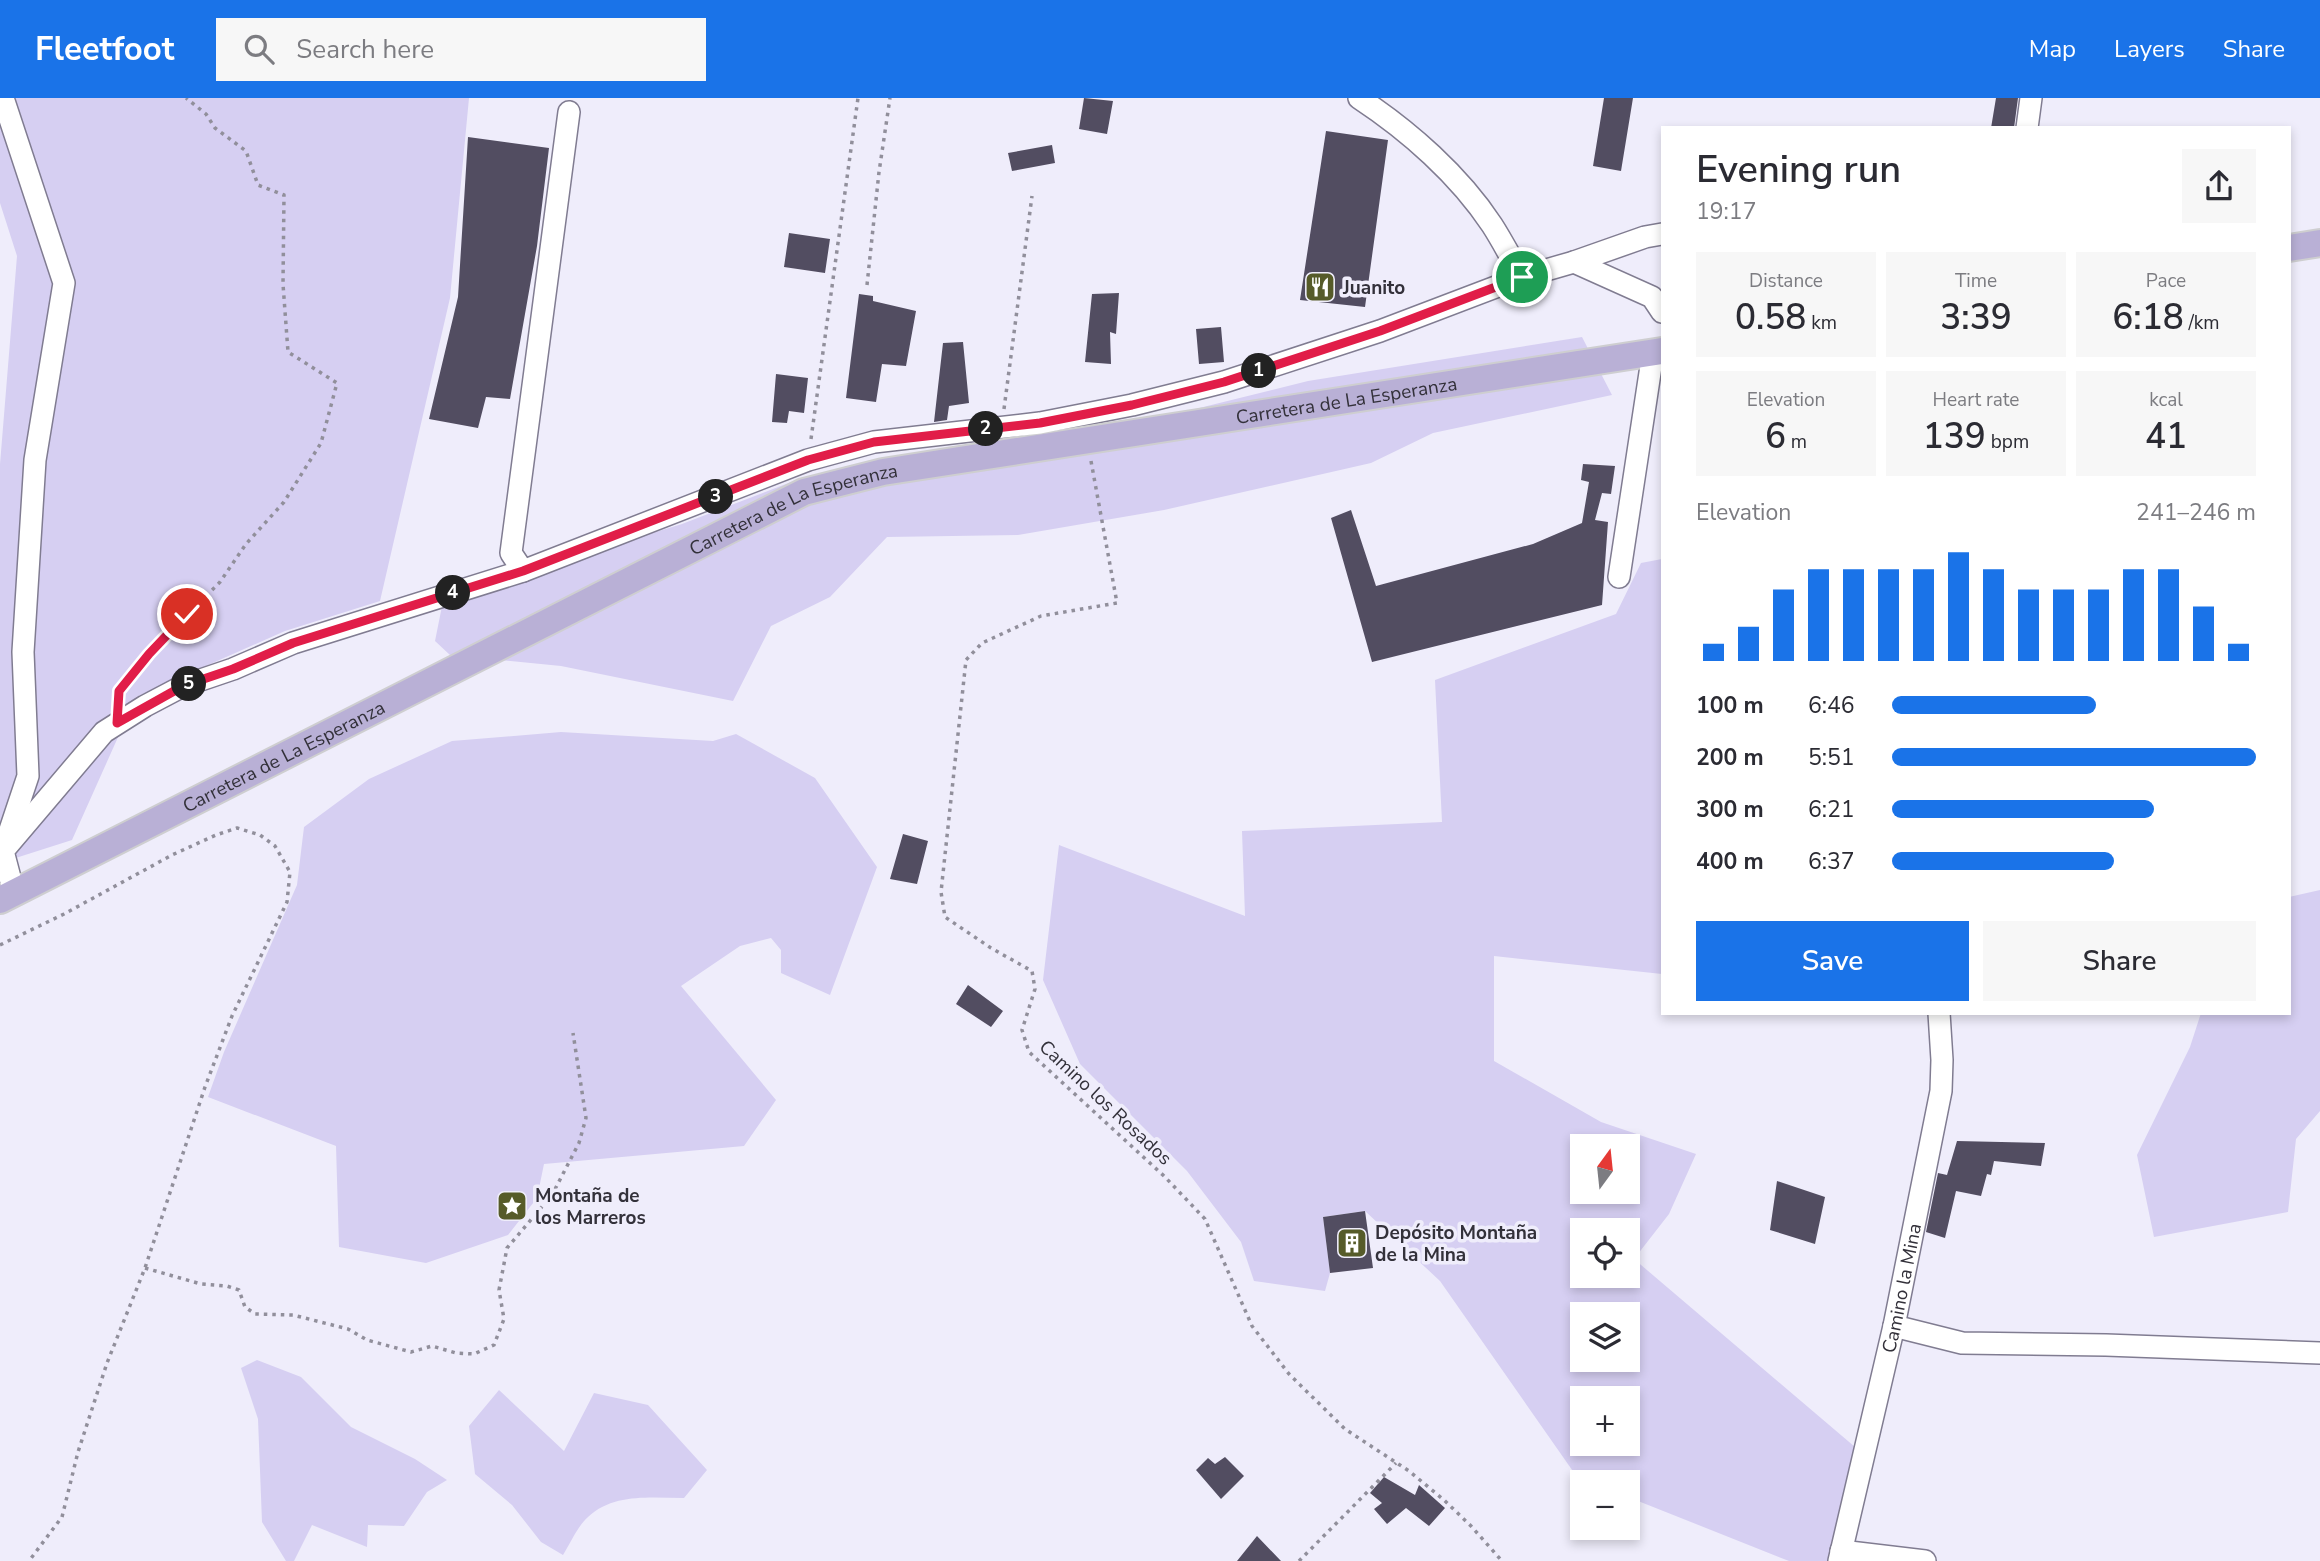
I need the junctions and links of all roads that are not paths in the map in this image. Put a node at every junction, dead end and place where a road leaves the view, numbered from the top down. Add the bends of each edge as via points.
1 (3, 98) edge
2 (1359, 98) edge
3 (2031, 98) edge
4 (569, 111) dead end
5 (2026, 126) edge
6 (1661, 234) edge
7 (2320, 243) edge
8 (2291, 248) edge
9 (1574, 262) junction
10 (1522, 277) junction
11 (1661, 311) edge
12 (1658, 352) edge
13 (523, 571) junction
14 (1619, 577) dead end
15 (3, 851) junction
16 (7, 897) edge
17 (1939, 1015) edge
18 (1894, 1326) junction
19 (2320, 1353) edge
20 (1840, 1556) edge
21 (1925, 1561) edge

1 - 15 street via 64,283 35,460 23,652 27,776
2 - 10 street via 1391,119 1464,188 1492,224
3 - 5 street
4 - 13 street via 511,552
6 - 9 street
7 - 8 main road
9 - 10 street
9 - 11 street via 1652,298
10 - 13 street via 1380,331 1224,382 1040,423 874,442 808,460
12 - 14 street
12 - 16 main road, Carretera de La Esperanza via 883,472 804,492
13 - 15 street via 293,643 183,686 104,732
15 - 16 street
17 - 18 street, Camino la Mina via 1941,1091
18 - 19 street via 1962,1343
18 - 20 street, Camino la Mina
20 - 21 street

